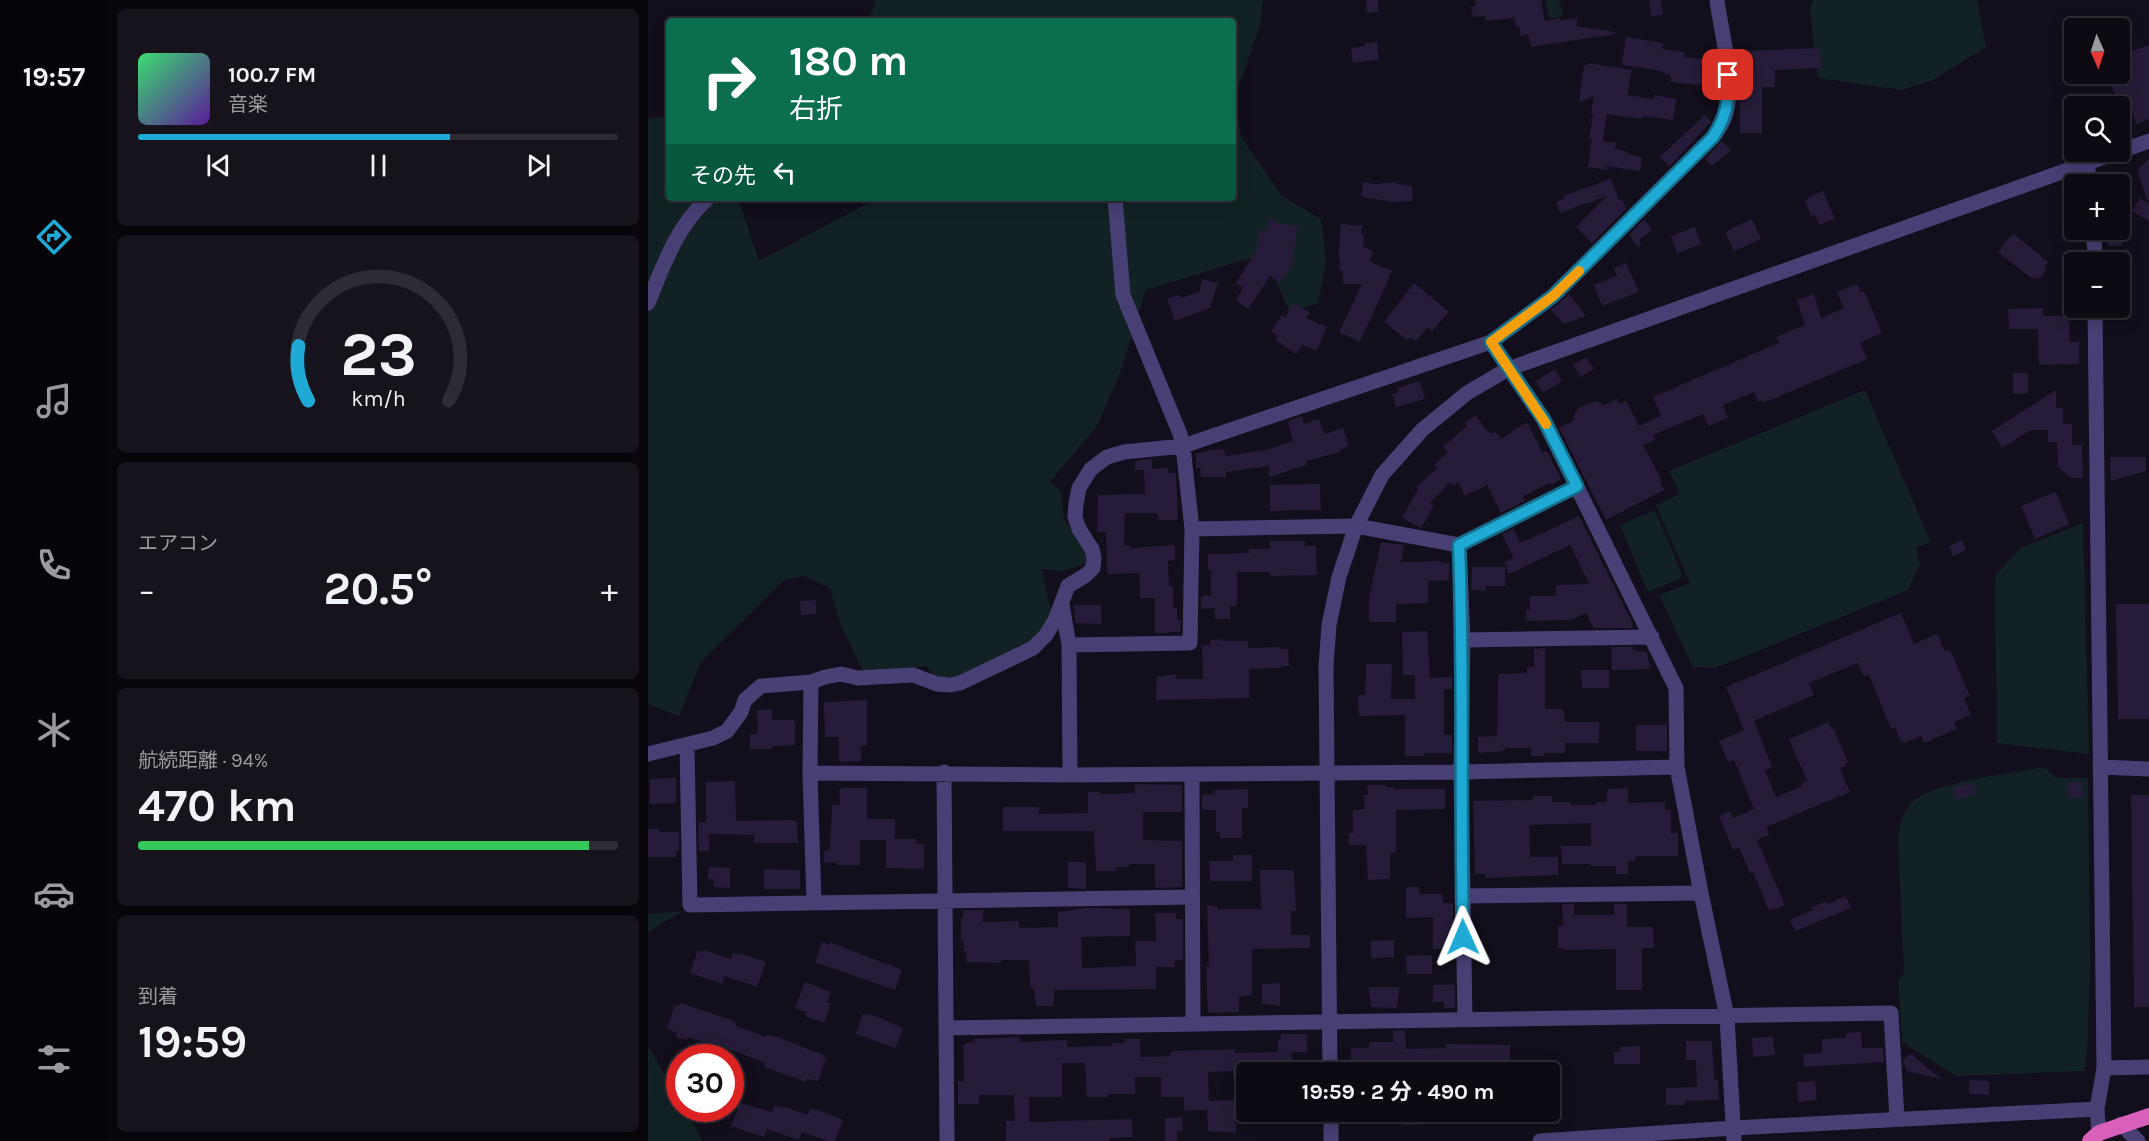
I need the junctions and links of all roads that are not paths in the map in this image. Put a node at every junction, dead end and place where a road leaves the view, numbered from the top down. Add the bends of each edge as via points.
1 (1717, 0) edge
2 (2149, 141) edge
3 (2087, 163) junction
4 (2089, 174) edge
5 (704, 201) edge
6 (1115, 201) edge
7 (648, 303) edge
8 (2095, 318) edge
9 (1491, 342) junction
10 (1508, 369) junction
11 (1183, 446) junction
12 (1577, 486) junction
13 (1356, 526) junction
14 (1192, 529) junction
15 (1459, 545) junction
16 (1062, 599) junction
17 (1652, 637) junction
18 (1462, 640) junction
19 (1069, 645) junction
20 (811, 682) junction
21 (687, 745) junction
22 (648, 754) edge
23 (1677, 767) junction
24 (2100, 767) junction
25 (2149, 769) edge
26 (944, 772) junction
27 (1328, 772) junction
28 (1461, 772) junction
29 (810, 773) junction
30 (1192, 774) junction
31 (1070, 775) junction
32 (1701, 893) junction
33 (1462, 896) junction
34 (1192, 897) junction
35 (945, 901) junction
36 (814, 903) junction
37 (1727, 1017) junction
38 (1465, 1020) junction
39 (1329, 1021) junction
40 (1193, 1024) junction
41 (946, 1028) junction
42 (1330, 1062) edge
43 (2149, 1067) edge
44 (2104, 1068) junction
45 (2097, 1109) junction
46 (2149, 1116) edge
47 (1897, 1119) junction
48 (1331, 1122) edge
49 (2127, 1122) junction
50 (1734, 1135) edge
51 (2094, 1137) edge
52 (947, 1141) edge
53 (1331, 1141) edge
54 (1540, 1141) edge
55 (2138, 1141) edge

1 - 9 street via 1728,75 1724,121 1713,137 1553,296
2 - 3 street
3 - 4 street
3 - 10 street
5 - 7 street via 670,250
6 - 11 street via 1123,295
8 - 24 street
9 - 10 street
9 - 11 street
10 - 12 street via 1544,420
10 - 13 street via 1467,393 1422,430 1382,475
11 - 14 street
11 - 16 street via 1107,456 1091,469 1079,488 1075,517 1092,549 1093,568 1068,586
12 - 15 street
12 - 17 street
13 - 14 street
13 - 15 street
13 - 27 street via 1339,576 1329,625
14 - 19 street via 1190,643
15 - 18 street
16 - 19 street
16 - 20 street via 1055,620 1033,648 960,683 937,684 913,675 858,678 841,674
17 - 18 street
17 - 23 street via 1676,688
18 - 28 street
19 - 31 street
20 - 21 street via 760,686 745,700 727,731
20 - 29 street
21 - 22 street
21 - 36 street via 690,905
23 - 28 street
23 - 32 street
24 - 25 street
24 - 44 street
26 - 29 street
26 - 31 street
26 - 35 street
27 - 28 street
27 - 30 street
27 - 39 street
28 - 33 street
29 - 36 street
30 - 31 street
30 - 34 street
32 - 33 street
32 - 37 street
33 - 38 street
34 - 35 street
34 - 40 street
35 - 36 street
35 - 41 street
37 - 38 street
37 - 47 street via 1892,1013
37 - 50 street
38 - 39 street
39 - 40 street
39 - 42 street
40 - 41 street
41 - 52 street
43 - 44 street
44 - 45 street
45 - 47 street
45 - 51 street
46 - 49 highway
47 - 50 street
48 - 53 street
49 - 51 highway
49 - 55 street
50 - 54 street

